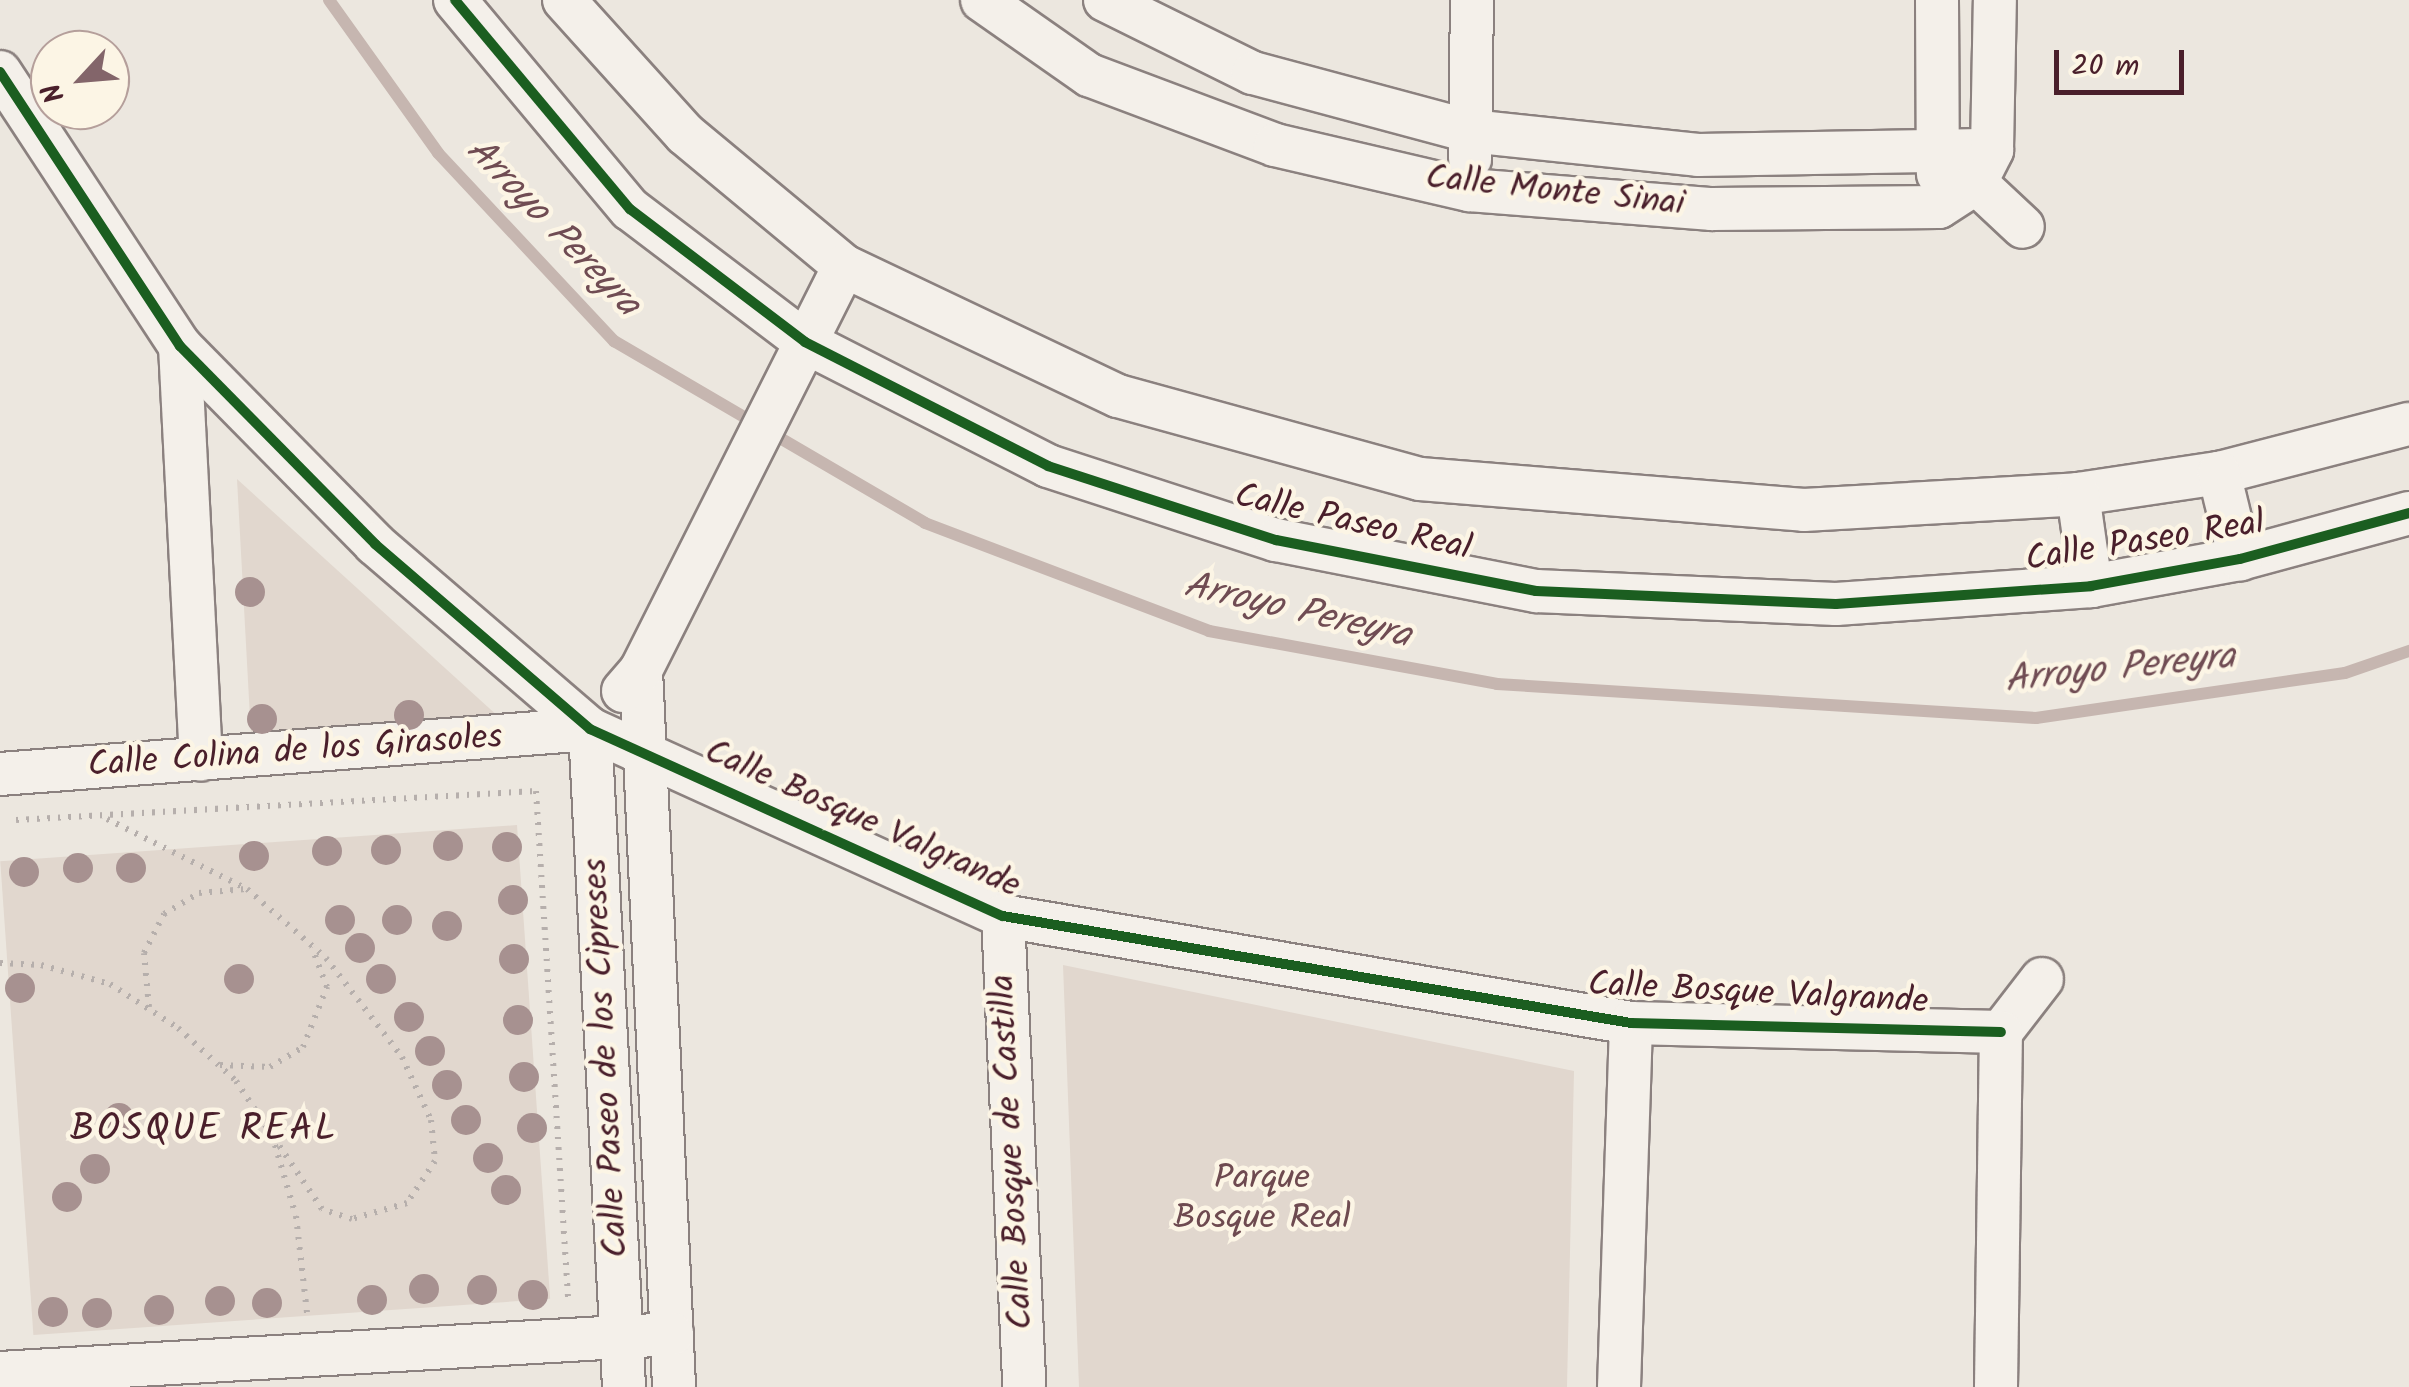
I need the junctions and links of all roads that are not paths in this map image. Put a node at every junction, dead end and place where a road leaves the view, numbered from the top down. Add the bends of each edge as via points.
1 (455, 0) edge
2 (564, 0) edge
3 (982, 0) edge
4 (1106, 0) edge
5 (1472, 0) edge
6 (1937, 0) edge
7 (1995, 0) edge
8 (0, 72) edge
9 (1470, 131) junction
10 (1938, 148) junction
11 (1984, 167) junction
12 (1469, 190) junction
13 (1938, 208) junction
14 (2024, 227) dead end
15 (844, 266) junction
16 (180, 346) junction
17 (801, 351) junction
18 (2409, 424) edge
19 (2218, 472) junction
20 (2078, 494) junction
21 (2409, 513) edge
22 (2240, 559) junction
23 (2091, 586) junction
24 (641, 670) junction
25 (590, 729) junction
26 (640, 752) junction
27 (201, 759) junction
28 (0, 774) edge
29 (1003, 916) junction
30 (2042, 979) dead end
31 (1630, 1024) junction
32 (2001, 1032) junction
33 (672, 1334) junction
34 (622, 1338) junction
35 (0, 1372) edge
36 (225, 1373) edge
37 (624, 1387) edge
38 (674, 1387) edge
39 (1024, 1387) edge
40 (1620, 1387) edge
41 (1996, 1387) edge

1 - 17 street, Calle Paseo Real via 630,210
2 - 15 street, Calle Paseo Real via 685,134
3 - 12 street, Calle Monte Sinai via 1089,74 1275,145
4 - 9 street, Calle Monte Sinai via 1254,73
5 - 9 street
6 - 10 street
7 - 11 street
8 - 16 street, Calle Bosque Valgrande
9 - 10 street, Calle Monte Sinai via 1698,155
9 - 12 street
10 - 11 street, Calle Monte Sinai
10 - 13 street
11 - 13 street
11 - 14 street
12 - 13 street, Calle Monte Sinai via 1712,209
15 - 17 street
15 - 20 street, Calle Paseo Real via 1118,396 1420,478 1804,510
16 - 25 street, Calle Bosque Valgrande via 375,544
16 - 27 street
17 - 23 street, Calle Paseo Real via 1048,466 1276,540 1536,591 1836,604
17 - 24 street
18 - 19 street, Calle Paseo Real
19 - 20 street, Calle Paseo Real
19 - 22 street
20 - 23 street
21 - 22 street, Calle Paseo Real
22 - 23 street, Calle Paseo Real
24 - 25 street
24 - 26 street, Calle Paseo de los Cipreses
25 - 26 street, Calle Bosque Valgrande
25 - 27 street, Calle Colina de los Girasoles
25 - 34 street, Calle Paseo de los Cipreses
26 - 29 street, Calle Bosque Valgrande
26 - 33 street, Calle Paseo de los Cipreses
27 - 28 street, Calle Colina de los Girasoles
29 - 31 street, Calle Bosque Valgrande
29 - 39 street, Calle Bosque de Castilla
30 - 32 street
31 - 32 street, Calle Bosque Valgrande
31 - 40 street
32 - 41 street
33 - 34 street
33 - 38 street, Calle Paseo de los Cipreses
34 - 36 street
34 - 37 street, Calle Paseo de los Cipreses
35 - 36 street

